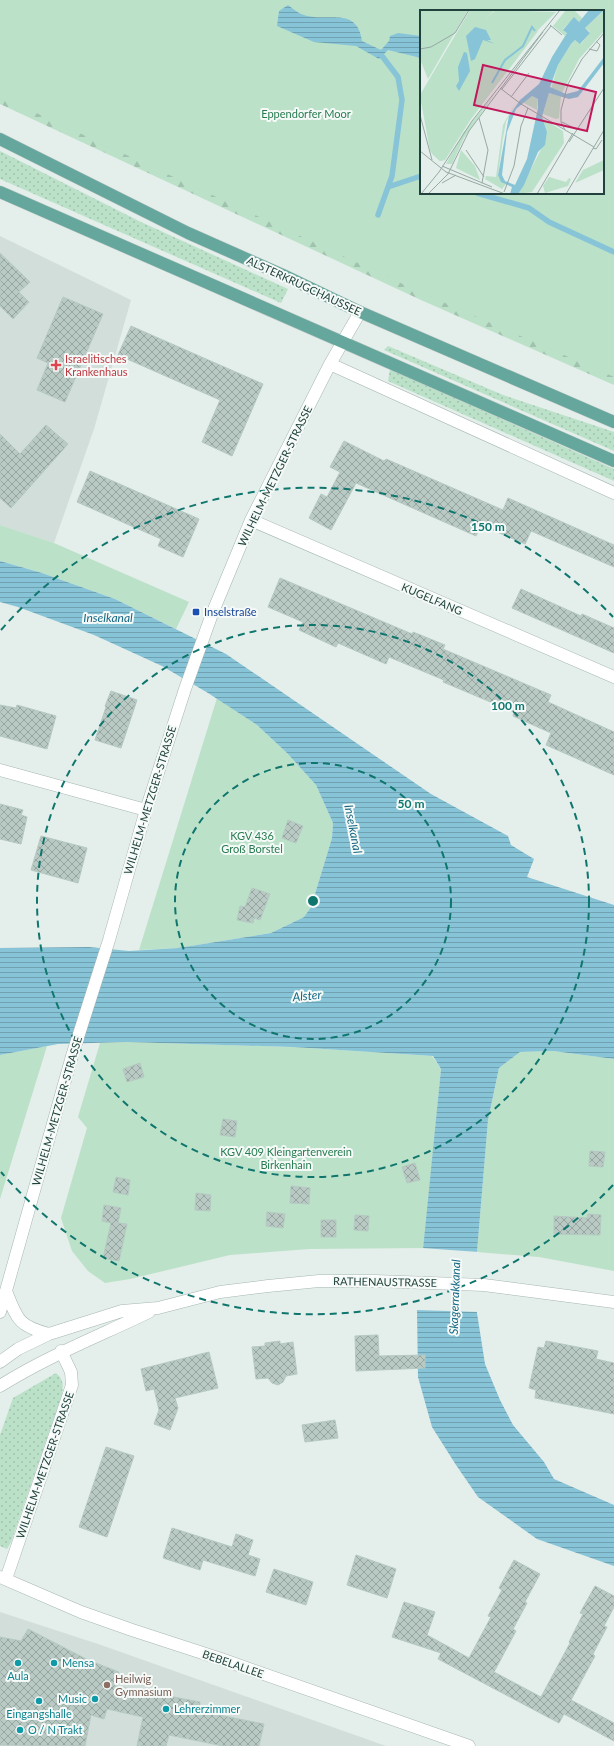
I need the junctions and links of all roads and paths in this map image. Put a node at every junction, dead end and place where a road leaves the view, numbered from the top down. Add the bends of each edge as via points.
1 (0, 138) edge
2 (0, 192) edge
3 (360, 312) junction
4 (343, 342) junction
5 (330, 364) junction
6 (614, 422) edge
7 (614, 461) edge
8 (614, 493) edge
9 (251, 520) junction
10 (614, 677) edge
11 (0, 770) edge
12 (146, 810) junction
13 (6, 1291) junction
14 (614, 1302) edge
15 (158, 1308) junction
16 (0, 1312) edge
17 (49, 1334) junction
18 (61, 1351) junction
19 (0, 1362) edge
20 (0, 1386) edge
21 (3, 1578) edge
22 (469, 1746) edge

1 - 3 main road, ALSTERKRUGCHAUSSEE via 188,233
2 - 4 main road
3 - 4 street, WILHELM-METZGER-STRASSE
3 - 6 main road, ALSTERKRUGCHAUSSEE
4 - 5 street, WILHELM-METZGER-STRASSE
4 - 7 main road
5 - 8 street
5 - 9 street, WILHELM-METZGER-STRASSE
9 - 10 street, KUGELFANG
9 - 12 street, WILHELM-METZGER-STRASSE via 207,628
11 - 12 street
12 - 13 street, WILHELM-METZGER-STRASSE via 109,940 72,1056
13 - 16 street, WILHELM-METZGER-STRASSE
13 - 17 street via 16,1316 24,1324 33,1330
14 - 15 street, RATHENAUSTRASSE via 484,1286 319,1281 220,1292
15 - 17 street, RATHENAUSTRASSE via 122,1312
15 - 18 street, RATHENAUSTRASSE
17 - 19 street, RATHENAUSTRASSE via 18,1349
18 - 20 street, RATHENAUSTRASSE
18 - 21 street, WILHELM-METZGER-STRASSE via 71,1372 72,1385
21 - 22 street, BEBELALLEE via 82,1612

